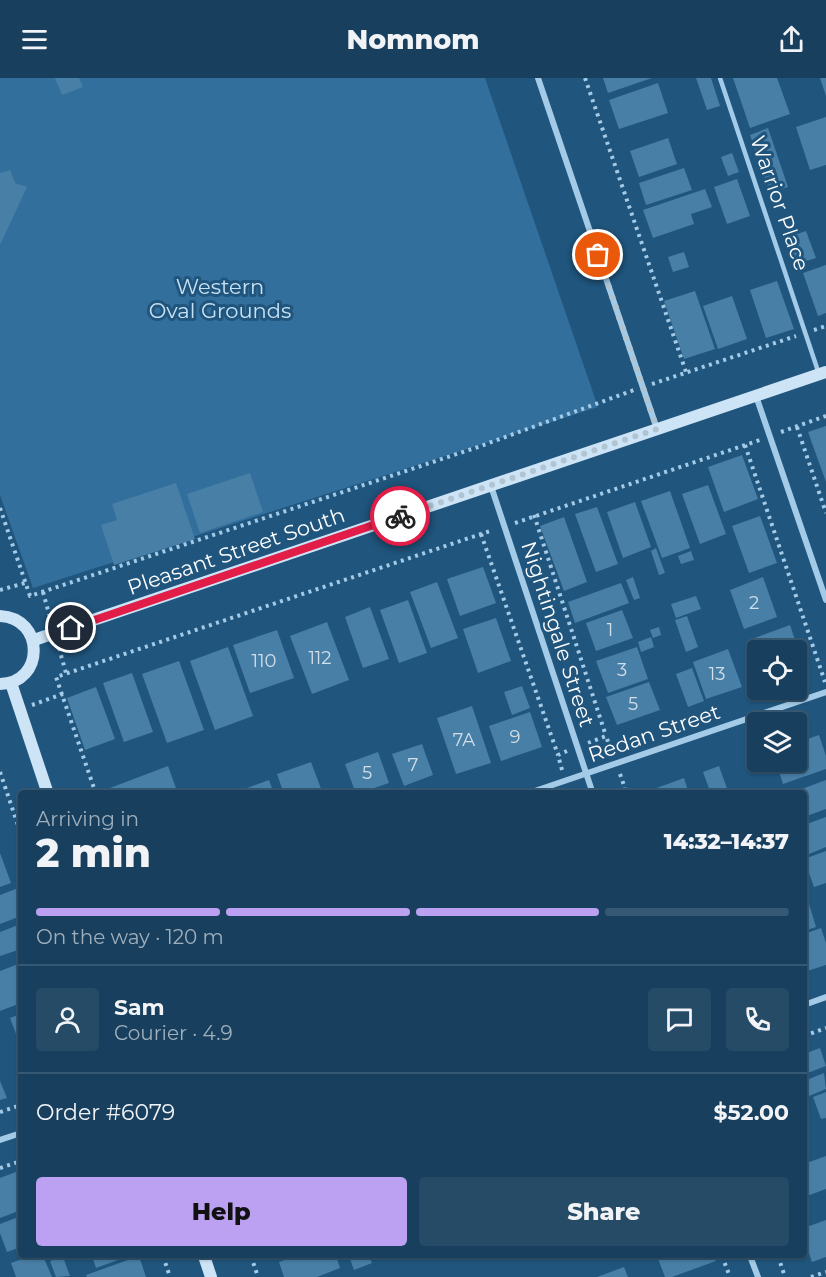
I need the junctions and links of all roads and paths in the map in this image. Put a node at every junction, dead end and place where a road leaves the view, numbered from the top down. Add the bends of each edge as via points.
1 (538, 78) edge
2 (585, 78) edge
3 (720, 78) edge
4 (686, 372) dead end
5 (823, 373) edge
6 (756, 396) junction
7 (826, 416) edge
8 (797, 427) junction
9 (657, 429) junction
10 (770, 436) junction
11 (745, 445) junction
12 (478, 447) dead end
13 (491, 485) junction
14 (0, 508) edge
15 (826, 513) edge
16 (534, 514) junction
17 (505, 527) junction
18 (481, 534) junction
19 (25, 583) junction
20 (0, 590) edge
21 (826, 600) edge
22 (0, 616) edge
23 (34, 640) junction
24 (5, 684) edge
25 (826, 686) edge
26 (826, 692) edge
27 (606, 735) dead end
28 (558, 755) dead end
29 (0, 772) edge
30 (586, 773) junction
31 (46, 790) edge
32 (95, 790) edge
33 (537, 790) edge
34 (592, 790) edge
35 (18, 825) edge
36 (826, 997) edge
37 (807, 1004) edge
38 (826, 1028) edge
39 (807, 1035) edge
40 (18, 1106) edge
41 (0, 1112) edge
42 (18, 1134) edge
43 (0, 1140) edge
44 (18, 1162) edge
45 (0, 1168) edge
46 (164, 1258) edge
47 (205, 1258) edge
48 (252, 1258) edge
49 (723, 1258) edge
50 (751, 1258) edge
51 (779, 1258) edge
52 (826, 1272) edge
53 (170, 1277) edge
54 (211, 1277) edge
55 (258, 1277) edge
56 (730, 1277) edge
57 (758, 1277) edge
58 (784, 1277) edge
59 (810, 1277) edge

1 - 9 street
2 - 4 path
3 - 5 lane, Warrior Place
5 - 6 street, Pleasant Street South
6 - 9 street, Pleasant Street South
6 - 10 street
7 - 8 path
8 - 10 path
8 - 15 path
9 - 13 street, Pleasant Street South
10 - 11 path
10 - 21 street
11 - 16 path
11 - 25 path
12 - 19 path via 30,596
13 - 17 street, Nightingale Street
13 - 23 street, Pleasant Street South
14 - 19 path
16 - 17 path
16 - 27 path
17 - 18 path
17 - 30 street, Nightingale Street
18 - 28 path
18 - 32 path via 56,677
19 - 20 path
22 - 23 street via 24,625
23 - 24 street via 31,667 22,677
24 - 31 street
26 - 30 street, Redan Street
29 - 35 path
30 - 33 street, Redan Street
30 - 34 street, Nightingale Street
36 - 37 street
38 - 39 path
40 - 41 path
42 - 43 street
44 - 45 path
46 - 53 path
47 - 54 street
48 - 55 path
49 - 56 path
50 - 57 street
51 - 58 path
52 - 59 path

